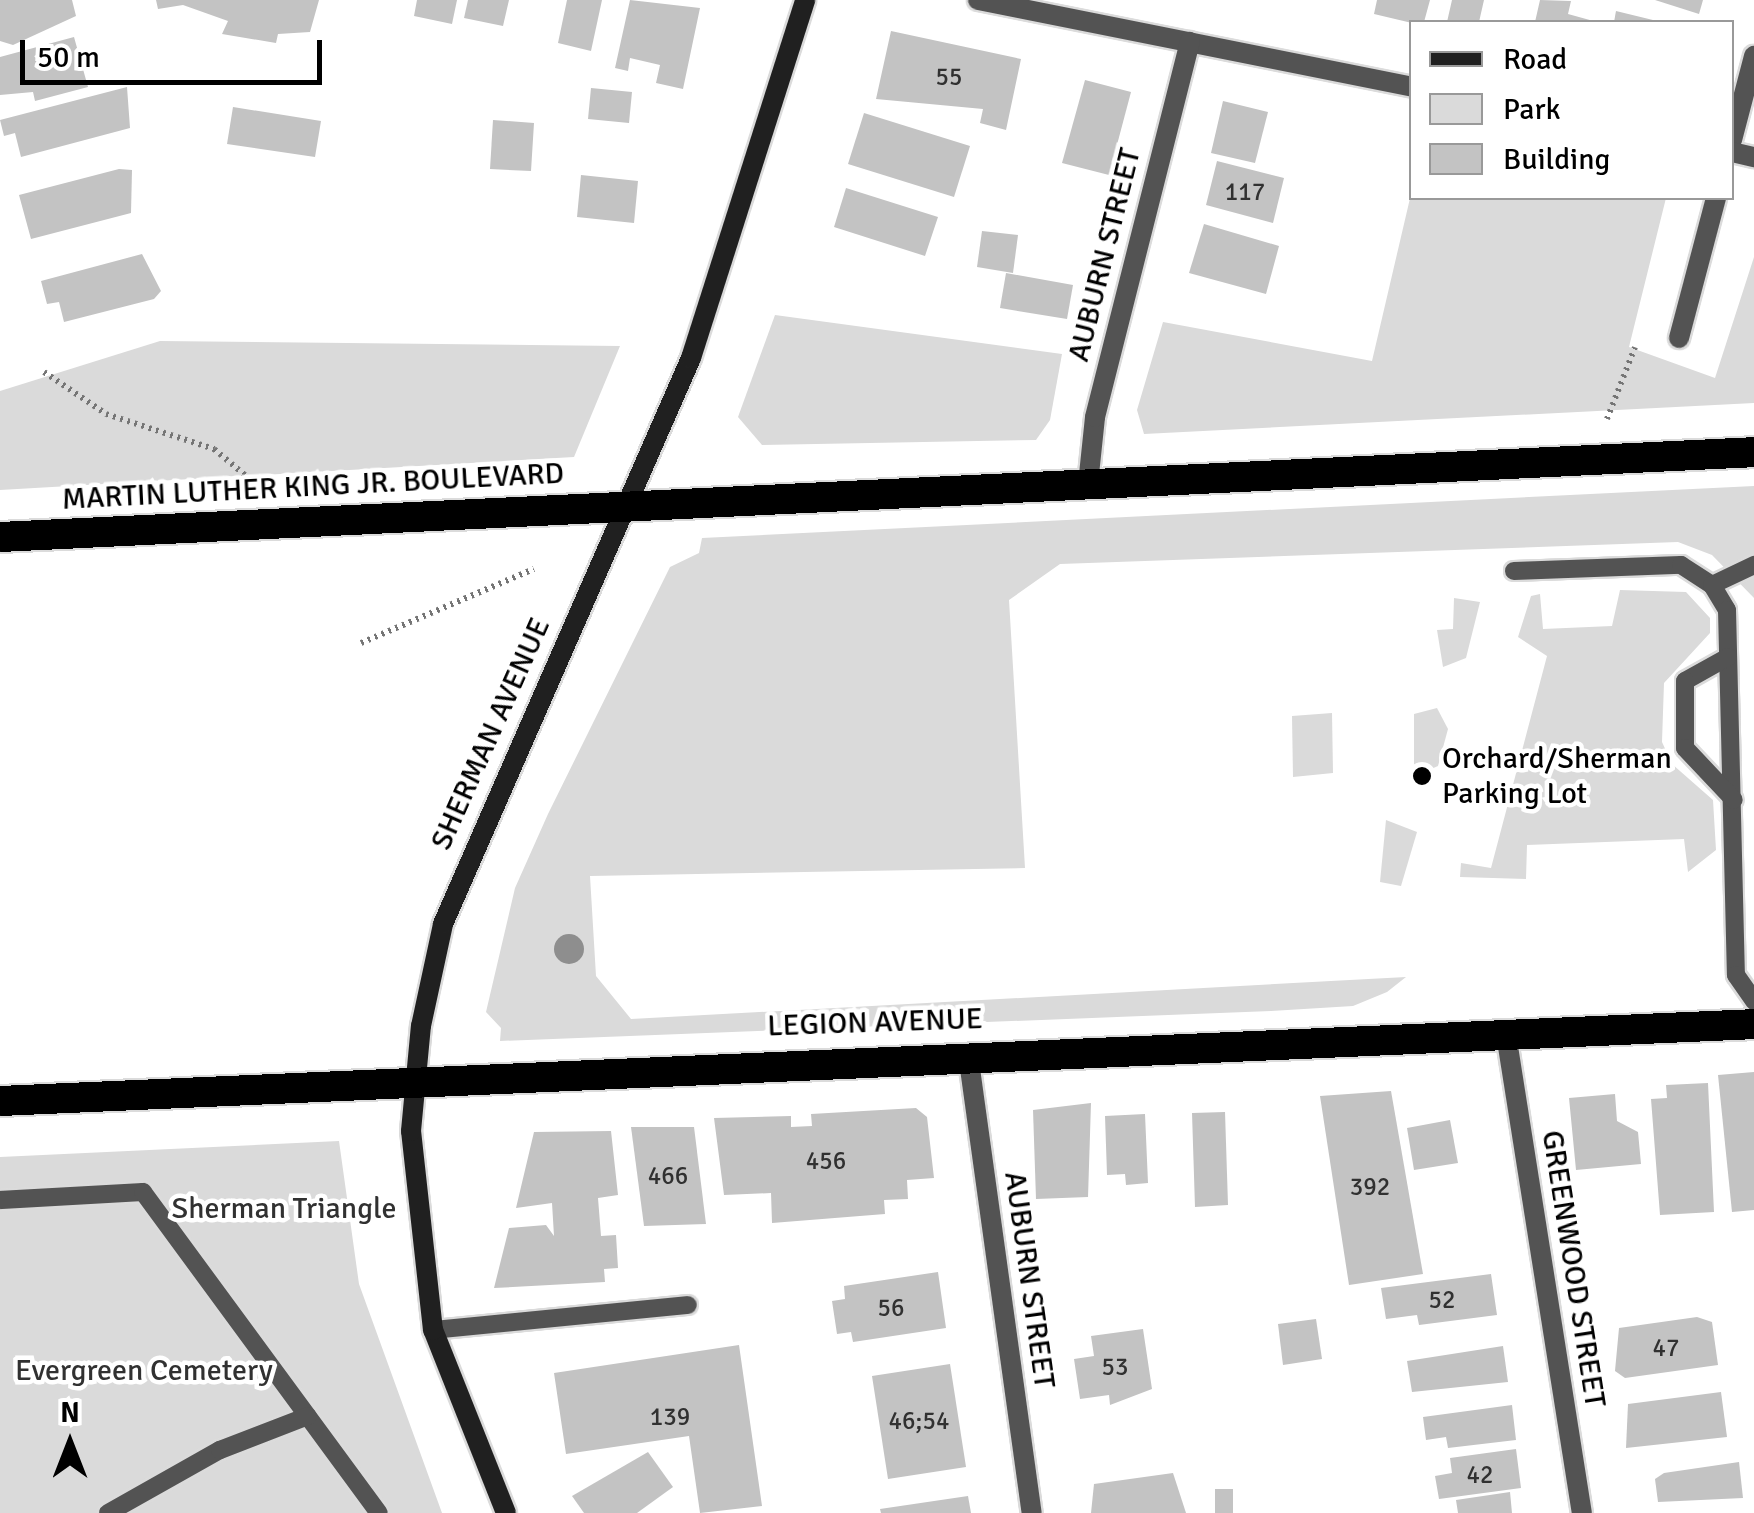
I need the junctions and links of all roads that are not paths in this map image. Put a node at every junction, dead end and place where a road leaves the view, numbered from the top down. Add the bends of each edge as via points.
1 (805, 0) edge
2 (978, 0) edge
3 (1190, 42) junction
4 (1754, 56) edge
5 (1409, 86) edge
6 (1734, 132) edge
7 (1715, 200) edge
8 (1679, 338) dead end
9 (1754, 452) edge
10 (1088, 484) junction
11 (630, 507) junction
12 (0, 538) edge
13 (1754, 565) edge
14 (1514, 571) dead end
15 (1712, 585) junction
16 (1728, 657) junction
17 (1734, 800) junction
18 (1754, 1001) edge
19 (1754, 1024) edge
20 (1506, 1034) junction
21 (968, 1054) junction
22 (416, 1077) junction
23 (0, 1101) edge
24 (0, 1200) edge
25 (688, 1305) dead end
26 (434, 1330) junction
27 (308, 1416) junction
28 (108, 1513) edge
29 (379, 1513) edge
30 (506, 1513) edge
31 (1032, 1513) edge
32 (1582, 1513) edge

1 - 11 main road, SHERMAN AVENUE via 728,255
2 - 3 street
3 - 5 street
3 - 10 street, AUBURN STREET via 1095,417
4 - 6 street
7 - 8 street
9 - 10 highway, MARTIN LUTHER KING JR. BOULEVARD
10 - 11 highway, MARTIN LUTHER KING JR. BOULEVARD
11 - 12 highway, MARTIN LUTHER KING JR. BOULEVARD
11 - 22 main road, SHERMAN AVENUE via 529,710 442,924
13 - 15 lane
14 - 15 lane via 1681,565
15 - 16 lane via 1727,610
16 - 17 lane
16 - 17 lane via 1685,681 1685,748
17 - 18 lane via 1736,975
19 - 20 highway, LEGION AVENUE
20 - 21 highway, LEGION AVENUE
20 - 32 street, GREENWOOD STREET
21 - 22 highway, LEGION AVENUE
21 - 31 street, AUBURN STREET
22 - 23 highway, LEGION AVENUE
22 - 26 main road, SHERMAN AVENUE via 412,1155
24 - 27 lane via 143,1192
25 - 26 lane
26 - 30 main road, SHERMAN AVENUE
27 - 28 lane via 220,1450
27 - 29 lane

